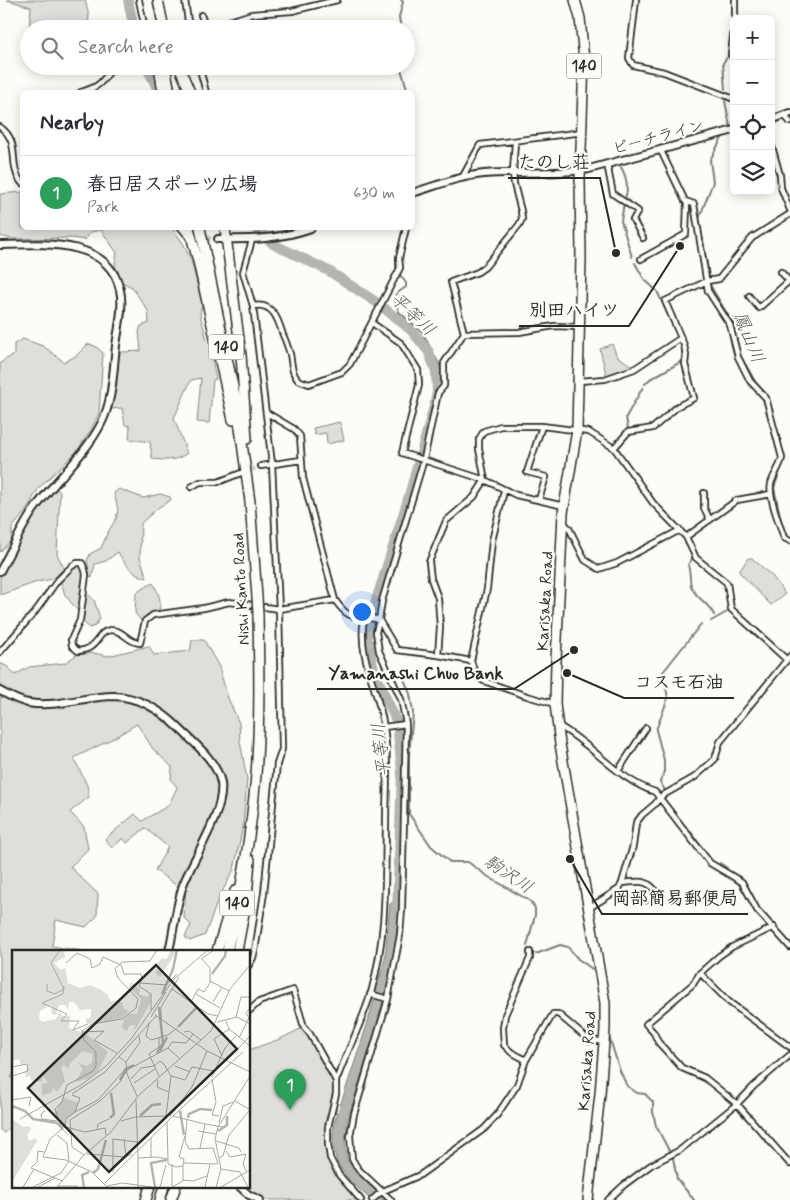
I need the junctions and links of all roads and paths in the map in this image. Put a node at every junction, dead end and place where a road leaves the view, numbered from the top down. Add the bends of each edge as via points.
1 (139, 0) edge
2 (156, 0) edge
3 (185, 0) edge
4 (337, 0) edge
5 (575, 0) edge
6 (636, 0) edge
7 (735, 0) edge
8 (201, 15) dead end
9 (735, 15) edge
10 (144, 20) edge
11 (157, 20) edge
12 (162, 20) edge
13 (188, 20) edge
14 (203, 20) edge
15 (232, 20) edge
16 (108, 75) edge
17 (162, 75) edge
18 (165, 75) edge
19 (183, 75) edge
20 (201, 75) edge
21 (88, 90) edge
22 (163, 90) edge
23 (170, 90) edge
24 (189, 90) edge
25 (205, 90) edge
26 (730, 97) edge
27 (787, 114) edge
28 (775, 118) edge
29 (790, 122) edge
30 (0, 127) edge
31 (730, 131) edge
32 (582, 132) junction
33 (515, 142) junction
34 (773, 150) edge
35 (661, 151) junction
36 (20, 162) edge
37 (15, 164) junction
38 (607, 164) junction
39 (580, 171) junction
40 (513, 172) junction
41 (462, 178) junction
42 (20, 180) edge
43 (415, 192) edge
44 (688, 202) junction
45 (790, 210) edge
46 (790, 214) edge
47 (182, 230) edge
48 (190, 230) edge
49 (200, 230) edge
50 (224, 230) edge
51 (287, 230) edge
52 (304, 230) edge
53 (406, 230) edge
54 (290, 234) junction
55 (194, 238) junction
56 (643, 238) dead end
57 (222, 239) junction
58 (252, 240) junction
59 (0, 245) edge
60 (641, 259) dead end
61 (781, 272) dead end
62 (707, 281) junction
63 (790, 281) edge
64 (749, 296) dead end
65 (253, 306) junction
66 (372, 323) junction
67 (580, 327) junction
68 (464, 333) junction
69 (681, 338) junction
70 (578, 381) junction
71 (267, 413) junction
72 (542, 426) junction
73 (577, 430) junction
74 (614, 448) junction
75 (301, 460) junction
76 (424, 460) junction
77 (272, 464) junction
78 (261, 466) tunnel mouth
79 (243, 470) junction
80 (484, 480) junction
81 (192, 487) dead end
82 (504, 491) junction
83 (704, 493) dead end
84 (771, 494) junction
85 (539, 500) junction
86 (250, 502) junction
87 (564, 506) junction
88 (710, 520) junction
89 (562, 521) junction
90 (680, 530) junction
91 (686, 537) junction
92 (790, 541) edge
93 (0, 571) edge
94 (335, 600) junction
95 (255, 601) junction
96 (265, 607) dead end
97 (279, 609) junction
98 (364, 618) junction
99 (378, 619) junction
100 (0, 652) edge
101 (438, 655) junction
102 (788, 658) edge
103 (471, 661) junction
104 (0, 691) edge
105 (555, 704) junction
106 (406, 724) junction
107 (557, 725) junction
108 (384, 727) junction
109 (646, 728) dead end
110 (618, 771) junction
111 (256, 775) junction
112 (660, 797) junction
113 (246, 854) junction
114 (622, 883) junction
115 (646, 900) dead end
116 (589, 908) junction
117 (774, 927) junction
118 (790, 947) edge
119 (169, 950) edge
120 (217, 950) edge
121 (227, 950) edge
122 (237, 950) edge
123 (530, 952) dead end
124 (250, 963) edge
125 (700, 973) junction
126 (370, 994) junction
127 (388, 1000) junction
128 (250, 1010) edge
129 (604, 1041) junction
130 (790, 1046) edge
131 (790, 1055) edge
132 (526, 1060) junction
133 (336, 1081) junction
134 (737, 1104) junction
135 (790, 1164) edge
136 (175, 1188) edge
137 (241, 1188) edge
138 (381, 1192) junction
139 (171, 1200) edge
140 (260, 1200) edge
141 (361, 1200) edge
142 (372, 1200) edge
143 (391, 1200) edge
144 (588, 1200) edge
145 (608, 1200) edge

1 - 10 street
2 - 11 highway
2 - 12 highway
3 - 13 street
4 - 15 street
5 - 32 highway, Karisaka Road / 140 via 583,38
6 - 26 street via 629,58 633,65 664,72
7 - 9 street
8 - 14 street
16 - 21 street via 103,83
17 - 22 highway
18 - 23 highway
19 - 24 highway
20 - 25 street
27 - 28 street
27 - 29 street
30 - 37 street via 11,139
31 - 35 street, ピーチライン
32 - 33 street
32 - 39 highway, Karisaka Road / 140
33 - 40 street
33 - 41 street via 480,146
34 - 45 street via 781,188
35 - 38 street, ピーチライン
35 - 44 street
36 - 37 street
37 - 42 street
38 - 39 street, ピーチライン
38 - 56 street via 613,194 638,211 633,220
39 - 40 street, ピーチライン
39 - 67 highway, Karisaka Road / 140
40 - 41 street, ピーチライン
40 - 68 street via 522,219 519,225 485,267 450,282
41 - 43 street, ピーチライン
44 - 60 street via 686,234
44 - 62 street via 694,204
46 - 62 street via 752,238 719,278
47 - 55 street
48 - 55 highway
49 - 79 highway, Nishi Kanto Road / 140 via 226,352
50 - 57 highway
51 - 54 street
52 - 54 street
53 - 66 street via 400,268
54 - 58 street
55 - 79 highway
57 - 58 street
57 - 86 highway via 241,355
58 - 65 street via 243,272
59 - 93 street via 42,244 89,252 112,273 118,282 121,298 109,396 101,424 34,511
61 - 63 street
62 - 69 street via 665,301
62 - 84 street via 708,291 730,325 738,357 750,381 766,398 782,458 771,484
63 - 64 street via 759,308
65 - 66 street via 263,305 275,314 290,352 294,376 310,384 348,368
65 - 71 street
66 - 76 street via 401,343 418,370 419,385 402,453
67 - 68 street
67 - 70 highway, Karisaka Road / 140
68 - 76 street via 444,363 444,386 438,393
69 - 70 street via 634,369 605,379
69 - 74 street via 694,398 678,406 653,428 628,432
70 - 73 highway, Karisaka Road / 140
71 - 75 street via 300,436
71 - 77 street
72 - 73 street
72 - 80 street via 501,426 484,431 479,439
72 - 85 street via 527,472 546,477
73 - 74 street via 589,432
73 - 87 highway, Karisaka Road / 140
74 - 90 street via 653,503
75 - 77 street
75 - 94 street
76 - 80 street
76 - 99 street
77 - 78 street
77 - 97 street
79 - 81 street via 218,482 200,482
79 - 86 highway, Nishi Kanto Road / 140
80 - 82 street
80 - 101 street via 474,497 446,521 429,562 438,598
82 - 85 street
82 - 103 street
83 - 88 street via 704,508
84 - 88 street via 737,500
84 - 92 street via 784,538
85 - 87 street
86 - 95 highway, Nishi Kanto Road / 140
87 - 89 highway, Karisaka Road / 140
88 - 91 street
89 - 90 street via 585,560 598,569 617,563
89 - 105 highway, Karisaka Road / 140
90 - 91 street
91 - 102 street via 696,558 727,583 731,609
94 - 97 street
94 - 98 street via 350,617
95 - 100 street via 229,602 153,615 146,621 140,643 132,642 122,632 110,630 101,635 94,646 78,651 72,646 72,640 80,620 86,570 82,563 77,563 57,581
95 - 111 highway, Nishi Kanto Road / 140, bridge via 259,675
96 - 97 street
97 - 124 street via 282,749 277,764 258,934
98 - 99 street
98 - 108 street via 361,634 363,652
99 - 101 street via 397,650
99 - 106 street via 379,650 401,699
101 - 103 street
102 - 112 street via 720,742 715,760 696,777
103 - 105 street via 476,676 484,681
104 - 119 street via 28,703 114,696 142,702 173,722 217,770 221,783 220,802 183,887
105 - 107 highway, Karisaka Road / 140
106 - 108 street
106 - 127 street via 402,908
107 - 110 street
107 - 116 highway, Karisaka Road / 140
108 - 126 street via 387,763 385,912 381,948
109 - 110 street
110 - 112 street
111 - 113 highway, Nishi Kanto Road / 140
111 - 122 highway via 247,897
112 - 114 street via 636,823
112 - 117 street via 710,863 742,882 757,910
113 - 120 highway
113 - 121 highway, Nishi Kanto Road / 140
114 - 115 street via 644,881 650,884 655,890
114 - 116 street via 619,889
116 - 129 highway, Karisaka Road / 140 via 605,1003
117 - 118 street
117 - 125 street via 732,947
123 - 132 street via 503,1028 504,1045
125 - 130 street via 729,1002
125 - 134 street via 693,984 646,1024 682,1068 705,1078
126 - 127 street
126 - 133 street
127 - 138 street via 350,1136 352,1159
128 - 133 street via 260,1002 292,990 304,1027
129 - 132 street via 590,1041 558,1014 553,1014
129 - 144 highway, Karisaka Road / 140
131 - 134 street
132 - 138 street via 518,1085 484,1129 420,1175
133 - 141 street via 328,1127 330,1158 339,1175
134 - 135 street
134 - 145 street via 680,1150 651,1165
136 - 139 highway
137 - 140 street
138 - 142 street
138 - 143 street

